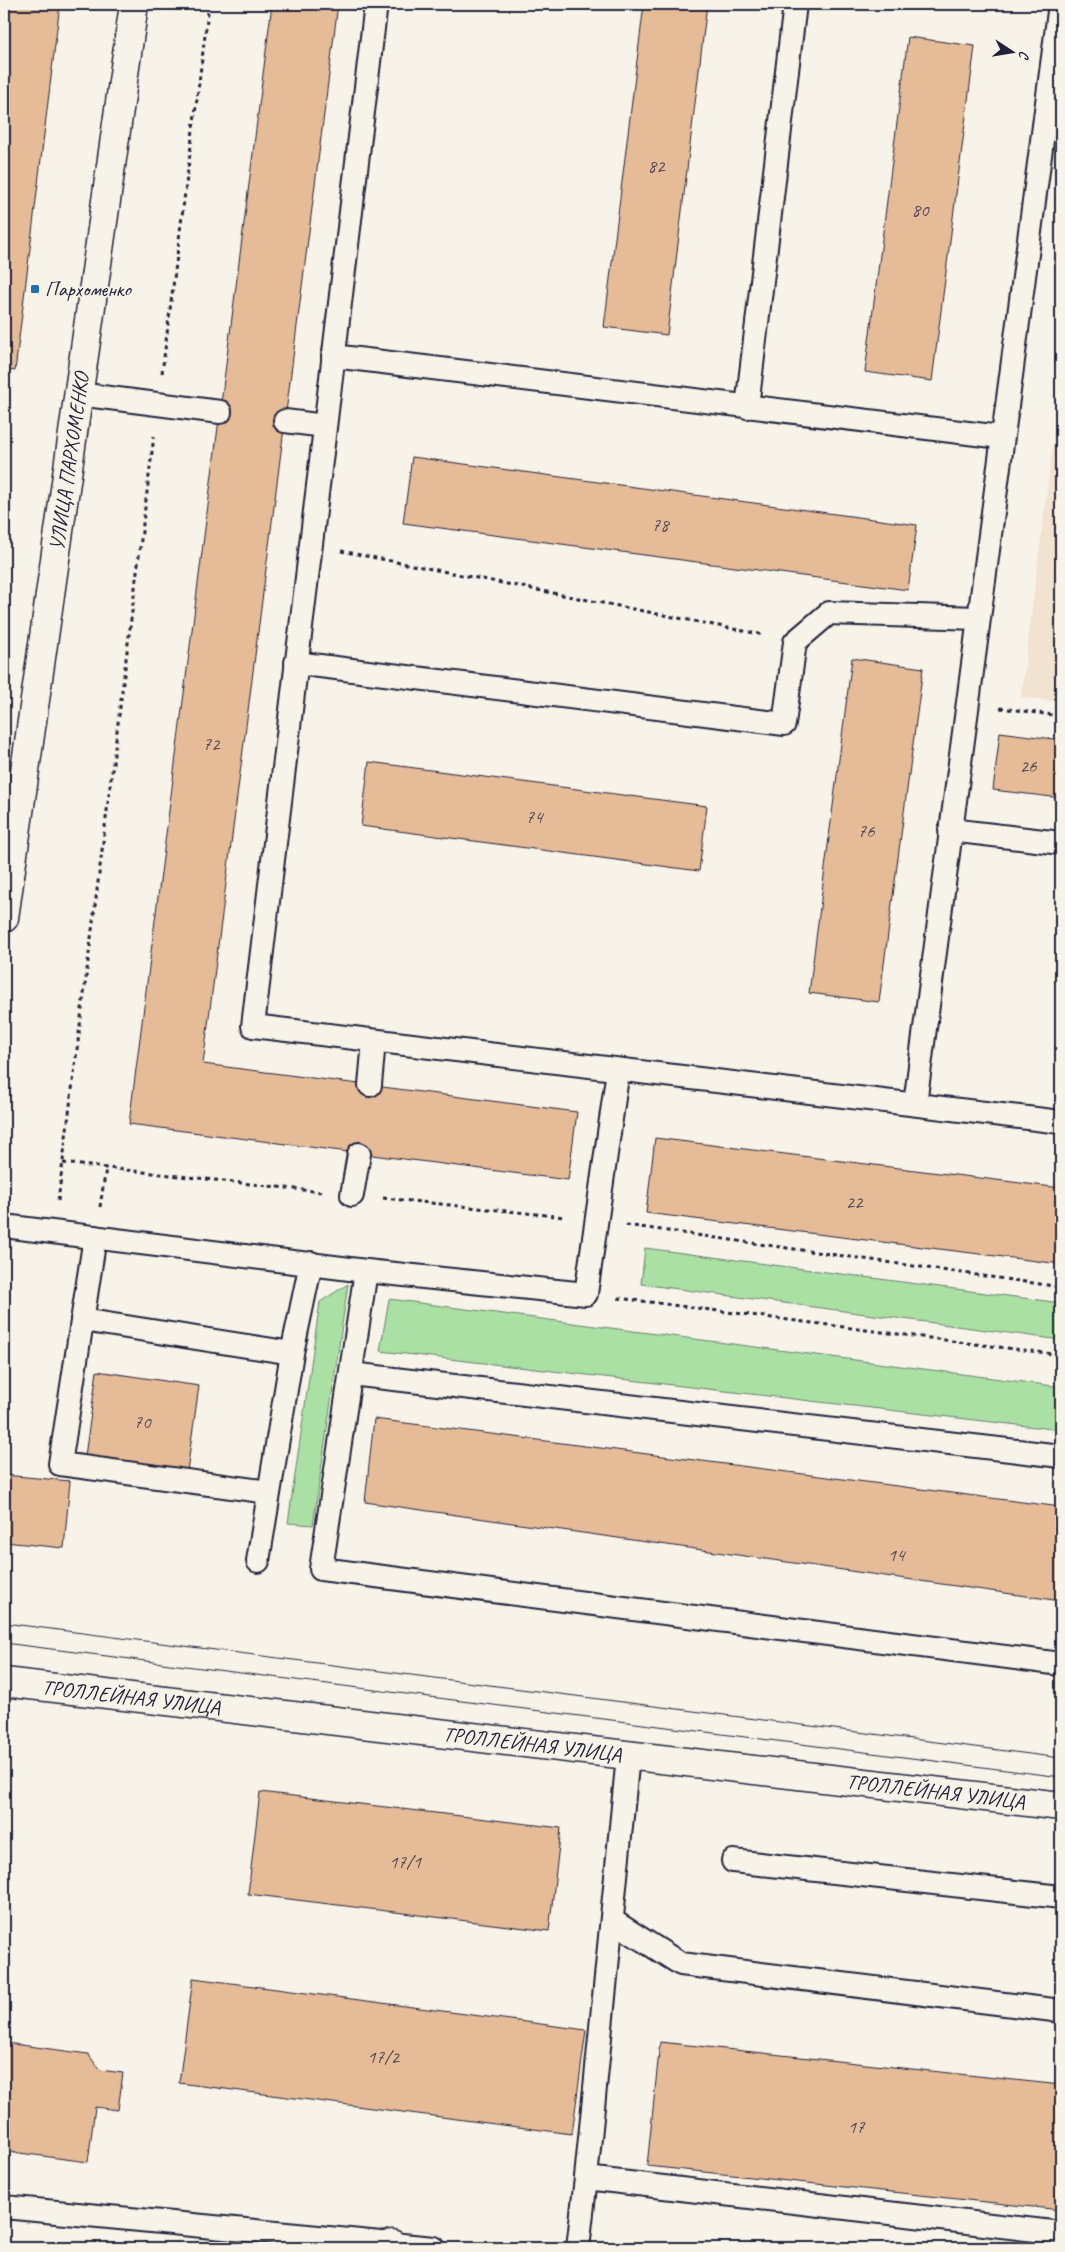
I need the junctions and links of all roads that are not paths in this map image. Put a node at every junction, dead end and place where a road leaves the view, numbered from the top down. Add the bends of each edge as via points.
1 (134, 4) edge
2 (376, 4) edge
3 (795, 4) edge
4 (1060, 4) edge
5 (333, 356) junction
6 (78, 394) junction
7 (747, 407) junction
8 (220, 412) dead end
9 (285, 421) dead end
10 (325, 426) junction
11 (1001, 438) junction
12 (977, 618) junction
13 (296, 663) junction
14 (950, 830) junction
15 (1061, 844) edge
16 (4, 918) edge
17 (374, 1041) junction
18 (618, 1070) junction
19 (370, 1085) dead end
20 (914, 1104) junction
21 (1061, 1122) edge
22 (359, 1154) dead end
23 (352, 1195) road end
24 (4, 1226) edge
25 (95, 1237) junction
26 (311, 1263) junction
27 (366, 1271) junction
28 (82, 1320) junction
29 (292, 1353) junction
30 (351, 1374) junction
31 (1061, 1456) edge
32 (269, 1492) junction
33 (258, 1560) dead end
34 (1061, 1664) edge
35 (4, 1682) edge
36 (628, 1756) junction
37 (1061, 1806) edge
38 (733, 1861) dead end
39 (1061, 1897) edge
40 (613, 1921) junction
41 (1061, 2011) edge
42 (586, 2178) junction
43 (4, 2207) edge
44 (1061, 2233) edge
45 (391, 2246) edge
46 (434, 2248) edge
47 (578, 2248) edge

1 - 6 main road, УЛИЦА ПАРХОМЕНКО
2 - 5 lane
3 - 7 lane
4 - 11 lane
5 - 7 lane
5 - 10 lane
6 - 8 lane
6 - 16 main road, УЛИЦА ПАРХОМЕНКО
7 - 11 lane
9 - 10 lane
10 - 13 lane
11 - 12 lane
12 - 13 lane via 829,613 795,642 784,724
12 - 14 lane
13 - 17 lane via 253,1026
14 - 15 lane
14 - 20 lane
17 - 18 lane
17 - 19 lane
18 - 20 lane
18 - 27 lane via 586,1294
20 - 21 lane
22 - 23 lane
24 - 25 lane
25 - 26 lane
25 - 28 lane
26 - 27 lane
26 - 29 lane
27 - 30 lane
28 - 29 lane
28 - 32 lane via 60,1464
29 - 32 lane
30 - 31 lane
30 - 34 lane via 321,1569
32 - 33 lane
35 - 36 main road, ТРОЛЛЕЙНАЯ УЛИЦА
36 - 37 main road, ТРОЛЛЕЙНАЯ УЛИЦА
36 - 40 lane
38 - 39 lane
40 - 41 lane via 681,1964
40 - 42 lane
42 - 44 lane
42 - 47 lane
43 - 45 lane
45 - 46 lane

